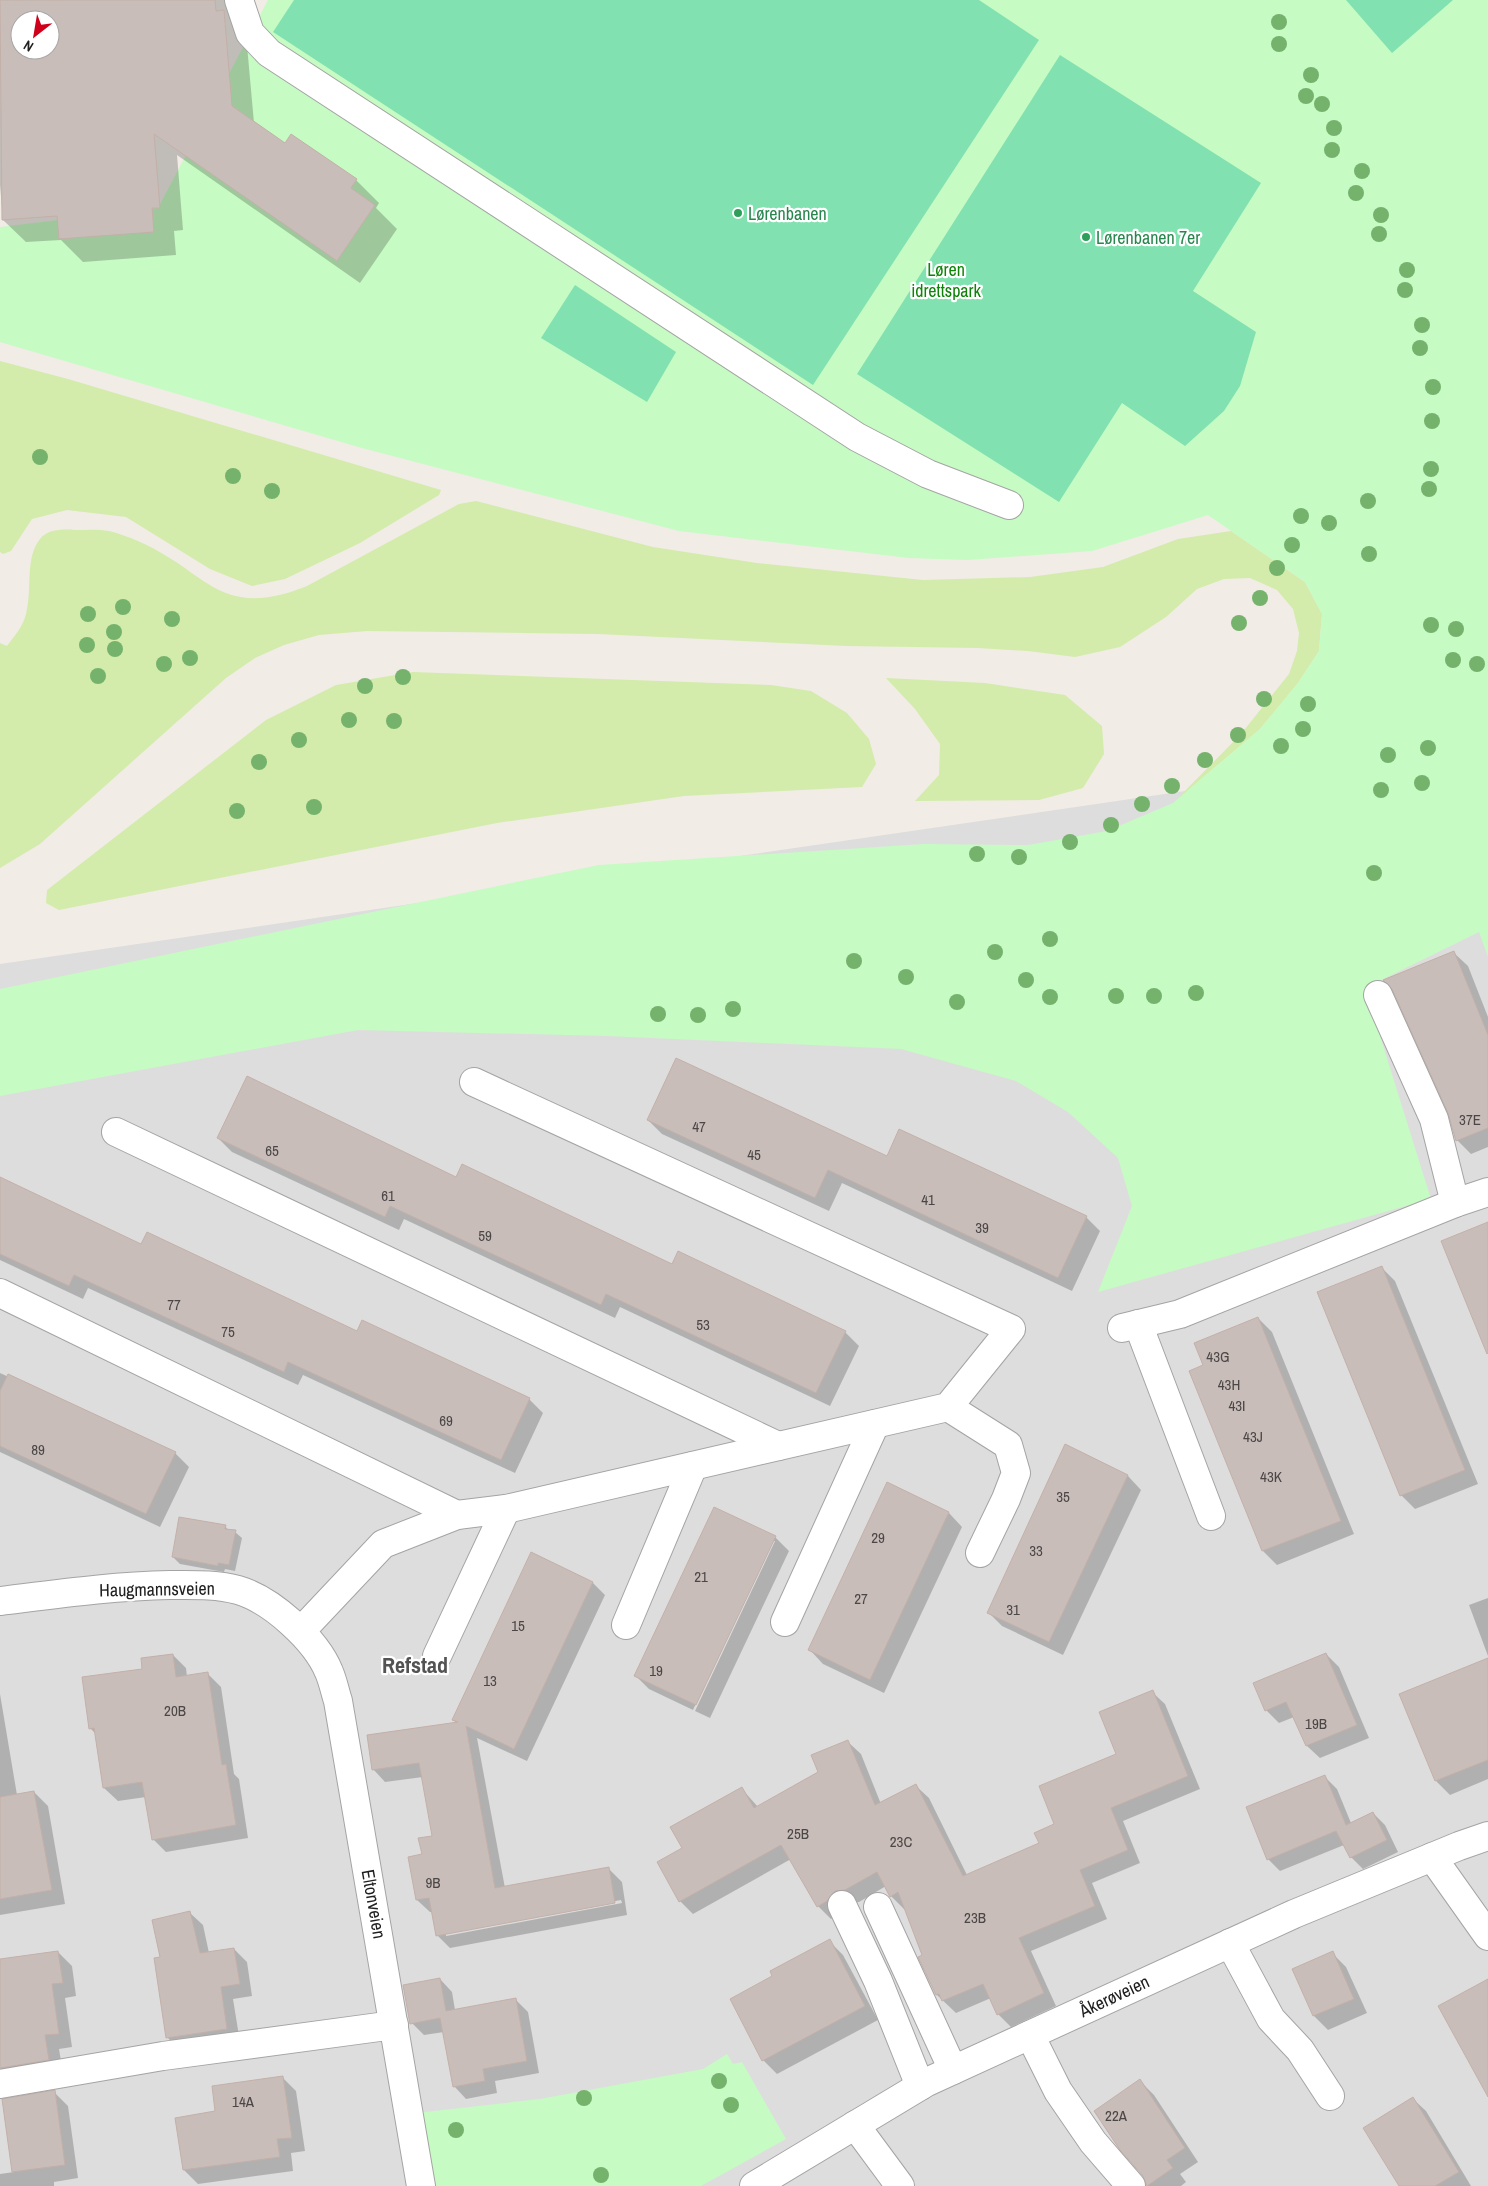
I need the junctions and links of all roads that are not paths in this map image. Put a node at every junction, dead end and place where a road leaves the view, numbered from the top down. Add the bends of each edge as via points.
1 (239, 0) edge
2 (1009, 505) dead end
3 (1378, 995) dead end
4 (474, 1082) dead end
5 (116, 1132) dead end
6 (1488, 1192) edge
7 (1455, 1202) junction
8 (0, 1293) edge
9 (948, 1407) junction
10 (875, 1424) junction
11 (778, 1446) junction
12 (693, 1466) junction
13 (506, 1508) junction
14 (457, 1516) junction
15 (1211, 1516) dead end
16 (980, 1553) dead end
17 (0, 1601) edge
18 (785, 1622) dead end
19 (626, 1625) dead end
20 (302, 1631) junction
21 (437, 1656) dead end
22 (1488, 1836) edge
23 (1432, 1857) junction
24 (842, 1905) dead end
25 (878, 1907) dead end
26 (1488, 1936) edge
27 (1230, 1943) junction
28 (394, 2025) junction
29 (1030, 2035) junction
30 (953, 2070) junction
31 (0, 2084) edge
32 (920, 2086) junction
33 (1330, 2096) dead end
34 (855, 2125) junction
35 (421, 2186) edge
36 (754, 2186) edge
37 (900, 2186) edge
38 (1131, 2186) edge

1 - 2 street via 250,33 269,54 857,437 928,474
3 - 7 street via 1434,1119
4 - 9 street via 1011,1329
5 - 11 street
6 - 7 street
7 - 15 street via 1180,1314 1130,1326
8 - 14 street
9 - 10 street
9 - 16 street via 1008,1445 1016,1473
10 - 11 street
10 - 18 street
11 - 12 street
12 - 13 street
12 - 19 street
13 - 14 street
13 - 21 street
14 - 20 street via 382,1544
17 - 20 street, Haugmannsveien via 132,1586 210,1585 240,1591 270,1606
20 - 28 street, Eltonveien via 329,1671 338,1701
22 - 23 street, Åkerøveien
23 - 26 street
23 - 27 street, Åkerøveien
24 - 32 street via 878,1980
25 - 30 street
27 - 29 street, Åkerøveien
27 - 33 street via 1271,2019 1300,2050
28 - 31 street via 163,2056
28 - 35 street, Eltonveien
29 - 30 street, Åkerøveien
29 - 38 street via 1058,2091 1093,2142
30 - 32 street, Åkerøveien
32 - 34 street, Åkerøveien
34 - 36 street, Åkerøveien
34 - 37 street

